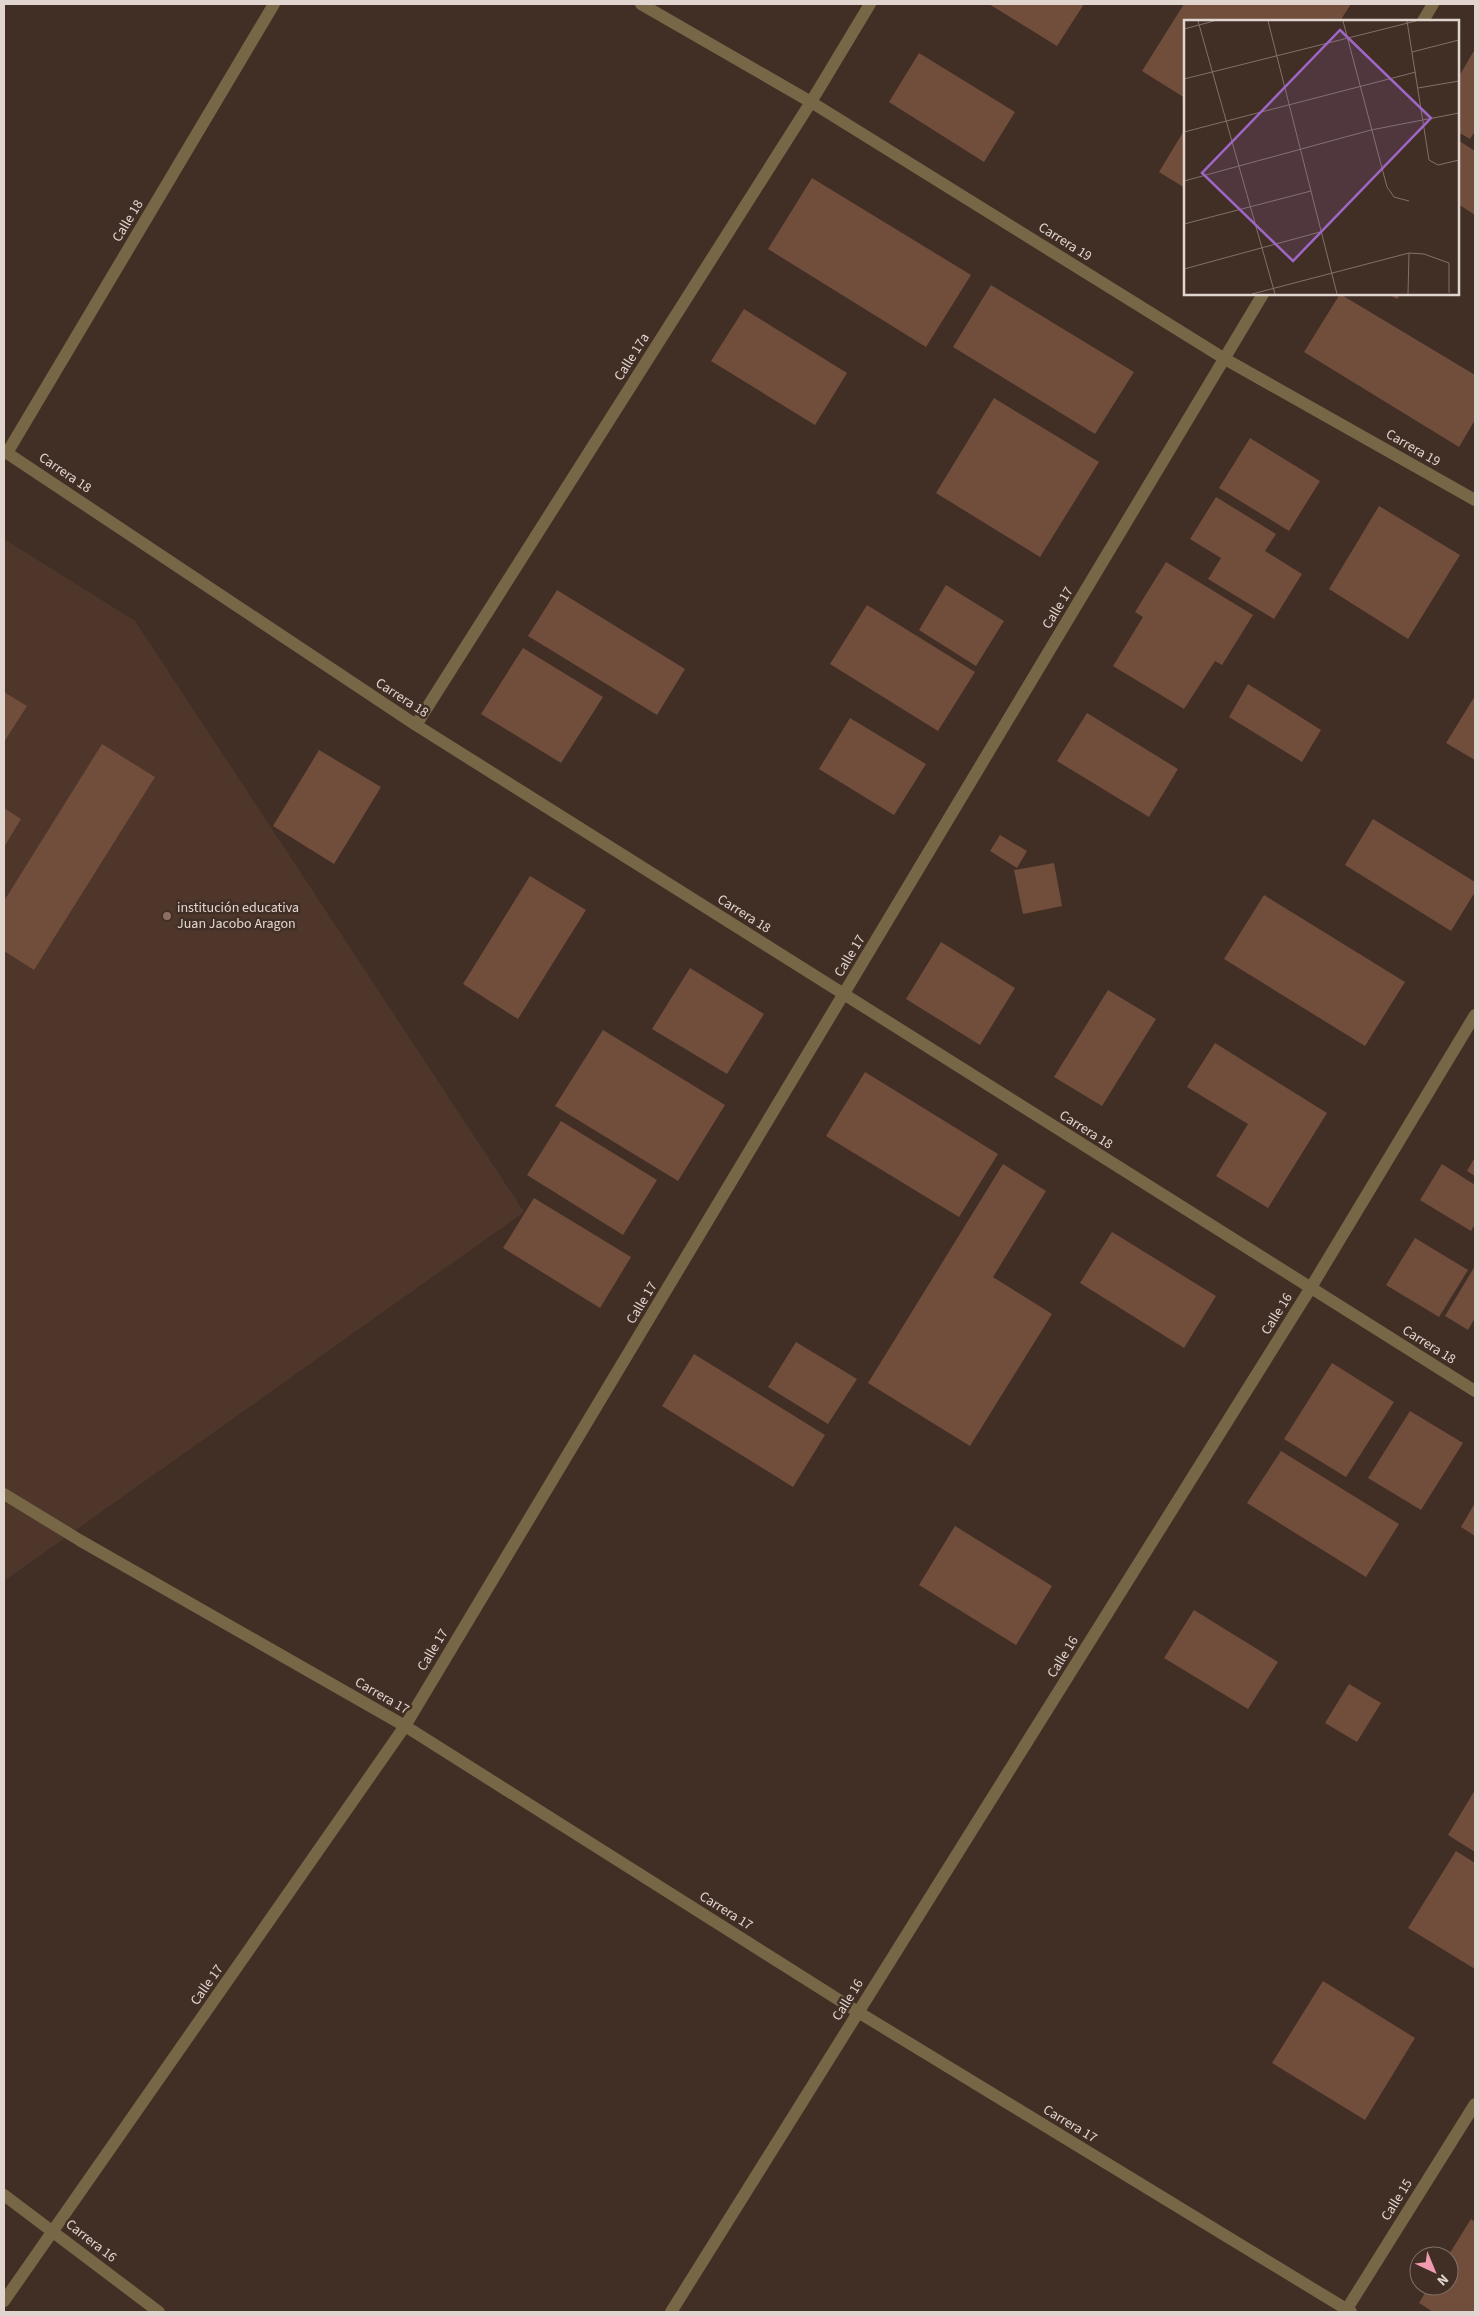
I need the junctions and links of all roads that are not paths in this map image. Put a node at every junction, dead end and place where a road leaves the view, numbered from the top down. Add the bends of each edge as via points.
1 (274, 4) edge
2 (641, 4) edge
3 (870, 4) edge
4 (1433, 4) edge
5 (1424, 20) edge
6 (811, 102) junction
7 (1262, 295) edge
8 (1225, 359) junction
9 (6, 452) edge
10 (1475, 500) edge
11 (416, 725) junction
12 (844, 995) junction
13 (1475, 1015) edge
14 (1310, 1289) junction
15 (1475, 1391) edge
16 (4, 1494) edge
17 (405, 1726) junction
18 (858, 2012) junction
19 (1475, 2104) edge
20 (4, 2195) edge
21 (53, 2231) junction
22 (4, 2301) edge
23 (1348, 2311) edge
24 (159, 2312) edge
25 (672, 2312) edge

1 - 9 street, Calle 18
2 - 6 street, Carrera 19
3 - 6 street, Calle 17a
4 - 5 street
6 - 8 street, Carrera 19
6 - 11 street, Calle 17a
7 - 8 street, Calle 17
8 - 10 street, Carrera 19
8 - 12 street, Calle 17
9 - 11 street, Carrera 18
11 - 12 street, Carrera 18
12 - 14 street, Carrera 18
12 - 17 street, Calle 17
13 - 14 street, Calle 16
14 - 15 street, Carrera 18
14 - 18 street, Calle 16
16 - 17 street, Carrera 17
17 - 18 street, Carrera 17
17 - 21 street, Calle 17
18 - 23 street, Carrera 17
18 - 25 street, Calle 16
19 - 23 street, Calle 15
20 - 21 street, Carrera 16
21 - 22 street, Calle 17
21 - 24 street, Carrera 16

